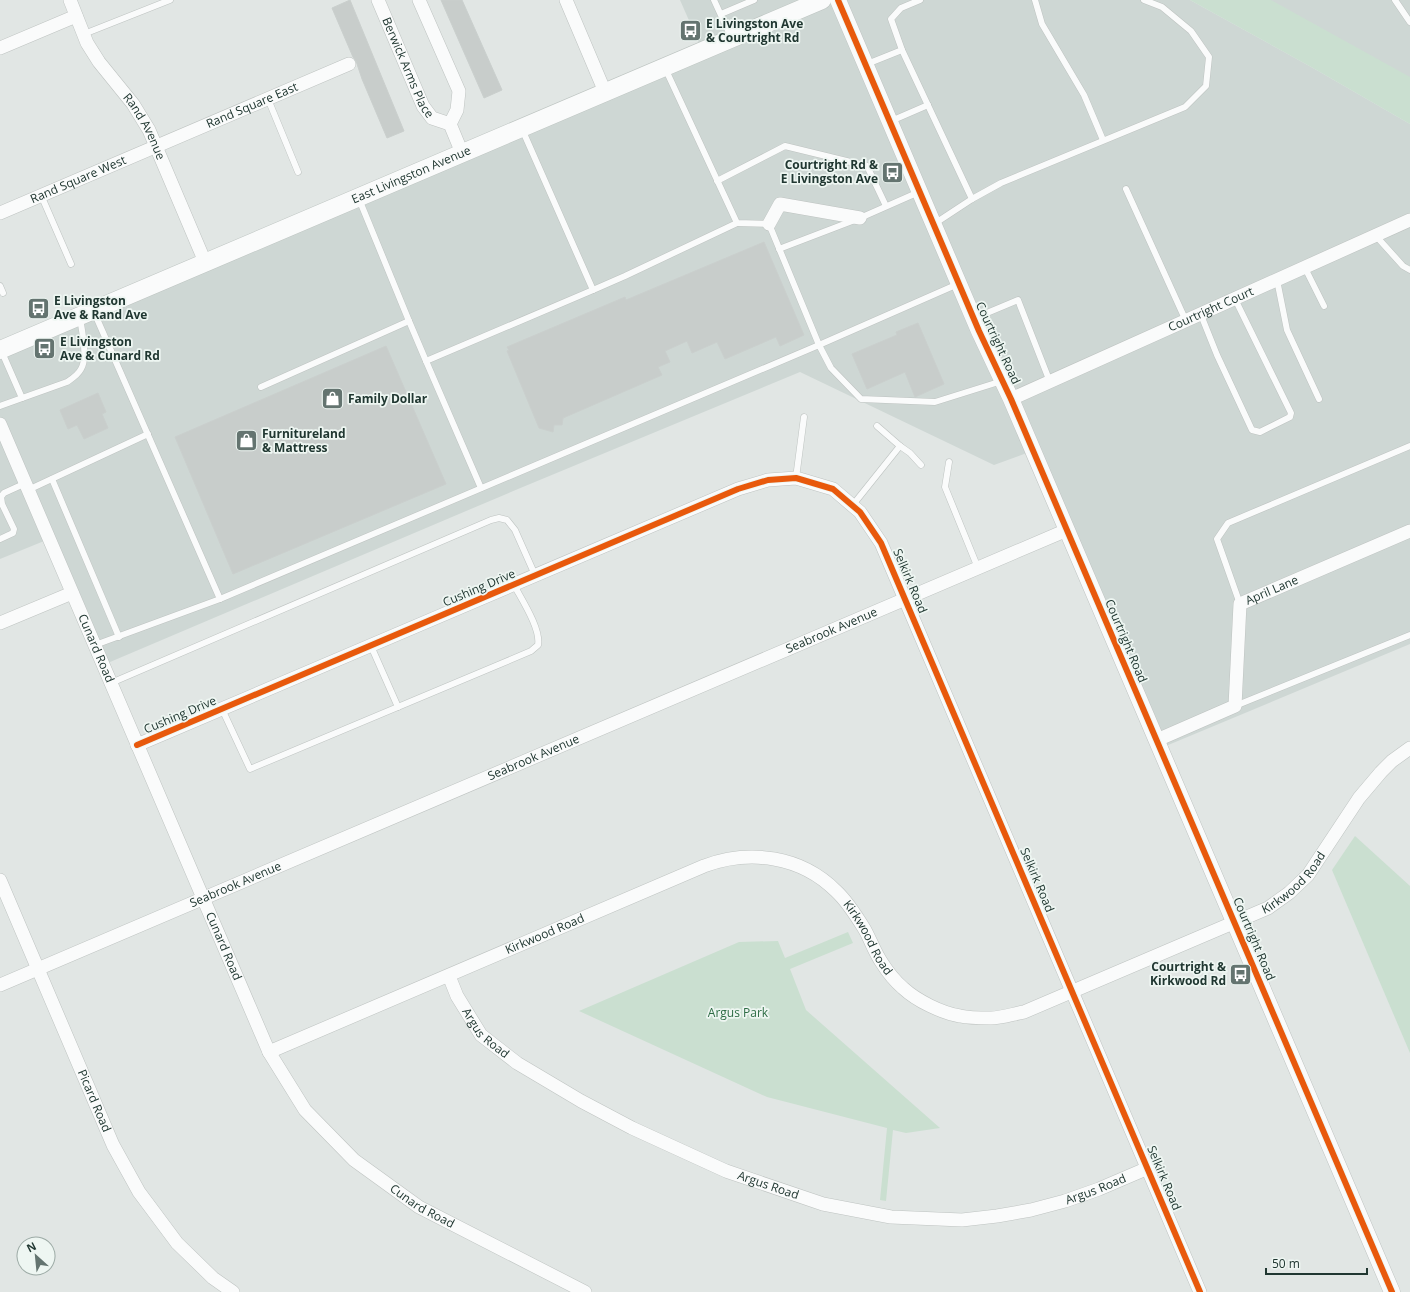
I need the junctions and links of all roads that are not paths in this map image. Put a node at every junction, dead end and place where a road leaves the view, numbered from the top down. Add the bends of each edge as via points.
1 (70, 0) edge
2 (170, 0) edge
3 (378, 0) edge
4 (419, 0) edge
5 (566, 0) edge
6 (714, 0) edge
7 (754, 0) edge
8 (838, 0) edge
9 (920, 0) edge
10 (1034, 0) edge
11 (1144, 0) edge
12 (1395, 0) edge
13 (813, 2) edge
14 (721, 14) junction
15 (76, 16) junction
16 (1410, 22) edge
17 (84, 34) junction
18 (731, 38) junction
19 (0, 48) edge
20 (902, 50) junction
21 (349, 64) dead end
22 (865, 65) junction
23 (664, 67) junction
24 (605, 92) junction
25 (268, 99) junction
26 (928, 105) junction
27 (889, 121) junction
28 (450, 124) junction
29 (521, 128) junction
30 (1103, 140) junction
31 (156, 146) junction
32 (462, 153) junction
33 (298, 172) dead end
34 (717, 180) junction
35 (1126, 189) dead end
36 (920, 192) junction
37 (42, 195) junction
38 (358, 197) junction
39 (972, 199) junction
40 (886, 206) junction
41 (0, 213) edge
42 (860, 218) junction
43 (1410, 220) edge
44 (737, 224) junction
45 (769, 224) junction
46 (933, 224) junction
47 (1376, 236) junction
48 (779, 249) junction
49 (205, 262) junction
50 (71, 264) dead end
51 (1305, 268) junction
52 (1410, 270) edge
53 (1277, 280) junction
54 (959, 284) junction
55 (0, 286) edge
56 (593, 290) junction
57 (3, 293) dead end
58 (1235, 299) junction
59 (1324, 306) dead end
60 (86, 313) junction
61 (1200, 315) junction
62 (973, 318) junction
63 (409, 320) junction
64 (1186, 321) junction
65 (819, 345) junction
66 (1, 350) edge
67 (426, 361) junction
68 (1002, 381) junction
69 (1050, 382) junction
70 (261, 387) dead end
71 (22, 398) junction
72 (1011, 399) junction
73 (1319, 399) dead end
74 (0, 406) edge
75 (804, 417) dead end
76 (0, 424) edge
77 (878, 426) dead end
78 (148, 434) junction
79 (900, 446) junction
80 (1410, 446) edge
81 (949, 462) dead end
82 (921, 465) dead end
83 (796, 478) junction
84 (52, 479) junction
85 (27, 487) junction
86 (482, 488) junction
87 (833, 489) joint
88 (1, 504) edge
89 (852, 506) junction
90 (1067, 530) junction
91 (1410, 532) edge
92 (0, 539) edge
93 (978, 568) junction
94 (535, 576) junction
95 (514, 585) junction
96 (72, 593) junction
97 (220, 598) junction
98 (906, 599) junction
99 (1240, 604) junction
100 (0, 623) edge
101 (1410, 635) edge
102 (119, 636) junction
103 (95, 646) junction
104 (371, 646) junction
105 (111, 683) junction
106 (1234, 706) junction
107 (398, 707) junction
108 (222, 709) junction
109 (1157, 740) junction
110 (137, 745) junction
111 (1410, 748) edge
112 (0, 880) edge
113 (203, 898) junction
114 (1234, 923) junction
115 (38, 969) junction
116 (449, 976) junction
117 (0, 985) edge
118 (1073, 992) junction
119 (269, 1052) junction
120 (1148, 1168) junction
121 (233, 1292) edge
122 (585, 1292) edge
123 (1200, 1292) edge
124 (1392, 1292) edge

1 - 15 street, Rand Avenue
2 - 17 lane
3 - 28 street, Berwick Arms Place via 423,106 432,118
4 - 28 street, Berwick Arms Place via 459,91 457,110
5 - 24 street
6 - 14 lane
7 - 14 lane
8 - 22 street, Courtright Road
9 - 20 lane via 901,8 891,19
10 - 30 lane via 1042,24 1084,95
11 - 30 lane via 1162,7 1191,31 1209,58 1206,86 1185,107
12 - 16 lane
13 - 18 main road, East Livingston Avenue
14 - 18 lane
15 - 17 street, Rand Avenue
15 - 19 street
17 - 31 street, Rand Avenue via 99,62 141,116
18 - 23 main road, East Livingston Avenue
20 - 22 lane
20 - 26 lane
21 - 25 street, Rand Square East
22 - 27 street, Courtright Road
23 - 24 main road, East Livingston Avenue
23 - 34 lane
24 - 29 main road, East Livingston Avenue
25 - 31 street, Rand Square East
25 - 33 lane
26 - 27 lane
26 - 39 lane
27 - 36 street, Courtright Road
28 - 32 street, Berwick Arms Place
29 - 32 main road, East Livingston Avenue
29 - 56 lane
30 - 39 lane via 1000,183
31 - 37 street, Rand Square West
31 - 49 street, Rand Avenue
32 - 38 main road, East Livingston Avenue
34 - 40 lane via 785,146 867,166
34 - 44 lane
35 - 64 lane
36 - 40 lane
36 - 46 street, Courtright Road
37 - 41 street, Rand Square West
37 - 50 lane
38 - 49 main road, East Livingston Avenue
38 - 63 lane
39 - 46 lane
40 - 42 lane
42 - 45 street via 780,204
42 - 48 lane
43 - 47 street, Courtright Court
44 - 45 lane
44 - 56 lane
45 - 48 lane
46 - 54 street, Courtright Road
47 - 51 street, Courtright Court
47 - 52 lane via 1403,266
48 - 65 lane
49 - 60 main road, East Livingston Avenue
51 - 53 street, Courtright Court
51 - 59 lane
53 - 58 street, Courtright Court
53 - 73 lane via 1287,330
54 - 62 street, Courtright Road
54 - 65 lane
55 - 57 lane
56 - 67 lane
58 - 61 street, Courtright Court
58 - 61 lane via 1292,413 1290,417 1260,432 1252,430
60 - 66 main road, East Livingston Avenue
60 - 71 lane via 82,368 67,382
60 - 78 lane
61 - 64 street, Courtright Court
62 - 68 street, Courtright Road
62 - 69 lane via 1018,300
63 - 67 lane
63 - 70 lane
64 - 69 street, Courtright Court
65 - 68 lane via 831,368 861,399 935,402
65 - 86 lane
66 - 71 lane
67 - 86 lane
68 - 72 street, Courtright Road
69 - 72 street, Courtright Court
71 - 74 lane
72 - 90 street, Courtright Road
75 - 83 lane
76 - 85 street, Cunard Road
77 - 79 lane
78 - 84 lane
78 - 97 lane
79 - 82 lane via 910,452
79 - 89 lane
80 - 99 lane via 1228,523 1217,539
81 - 93 lane via 945,487
83 - 87 street, Cushing Drive
83 - 94 street, Cushing Drive via 768,480 738,489
84 - 85 lane
84 - 102 lane
85 - 88 lane via 4,493
85 - 96 street, Cunard Road
86 - 97 lane
87 - 89 street, Selkirk Road
88 - 92 lane via 14,529 13,533
89 - 98 street, Selkirk Road via 860,512 881,543
90 - 93 street, Seabrook Avenue
90 - 109 street, Courtright Road
91 - 99 street, April Lane
93 - 98 street, Seabrook Avenue
94 - 95 street, Cushing Drive
94 - 105 lane via 507,520 490,520
95 - 104 street, Cushing Drive
95 - 107 lane via 540,638 538,645 531,651
96 - 100 street
96 - 103 street, Cunard Road
97 - 102 lane
98 - 113 street, Seabrook Avenue
98 - 118 street, Selkirk Road
99 - 106 street, April Lane
101 - 106 lane
102 - 103 lane
103 - 105 street, Cunard Road
104 - 107 lane
104 - 108 street, Cushing Drive
105 - 110 street, Cunard Road
106 - 109 street
107 - 108 lane via 250,769
108 - 110 street, Cushing Drive
109 - 114 street, Courtright Road
110 - 113 street, Cunard Road
111 - 114 street, Kirkwood Road via 1392,761 1359,798 1308,875 1268,908
112 - 115 street, Picard Road
113 - 115 street, Seabrook Avenue
113 - 119 street, Cunard Road
114 - 118 street, Kirkwood Road
114 - 124 street, Courtright Road
115 - 117 street, Seabrook Avenue
115 - 121 street, Picard Road via 113,1145 139,1192 177,1243 213,1278
116 - 118 street, Kirkwood Road via 704,866 720,860 751,857 781,860 798,865 826,882 848,904 866,931 882,963 903,988 930,1006 960,1016 992,1018 1024,1012
116 - 119 street, Kirkwood Road
116 - 120 street, Argus Road via 457,996 481,1035 517,1063 632,1128 726,1170 823,1204 891,1217 962,1220 990,1217 1066,1201
118 - 120 street, Selkirk Road
119 - 122 street, Cunard Road via 305,1110 354,1160 419,1207
120 - 123 street, Selkirk Road

